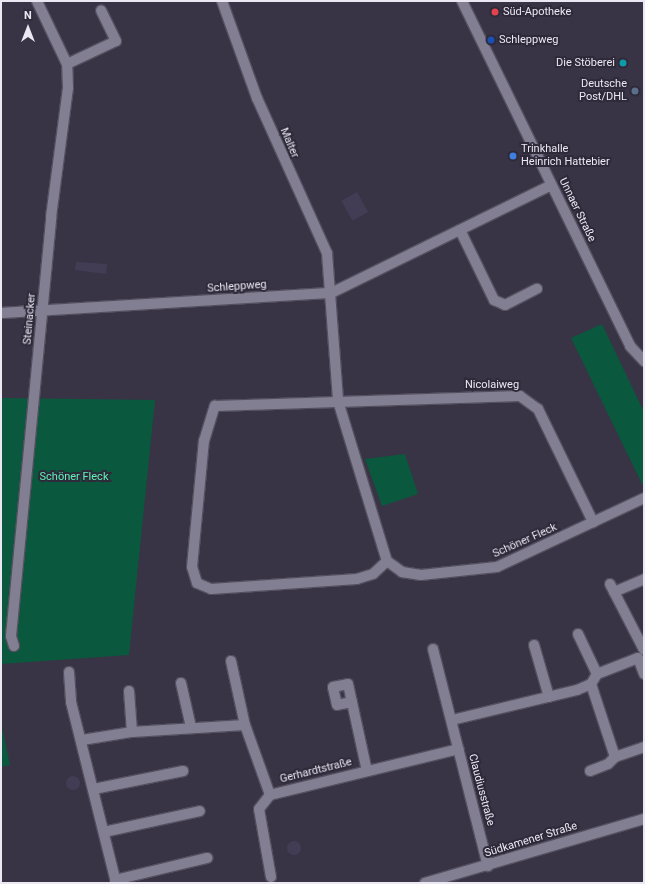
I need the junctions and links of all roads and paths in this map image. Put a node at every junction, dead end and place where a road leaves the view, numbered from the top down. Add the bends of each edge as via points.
1 (37, 1) edge
2 (222, 1) edge
3 (462, 1) edge
4 (101, 10) dead end
5 (67, 64) junction
6 (551, 185) junction
7 (460, 230) junction
8 (537, 289) dead end
9 (331, 293) junction
10 (43, 312) junction
11 (1, 313) edge
12 (644, 361) edge
13 (338, 401) junction
14 (644, 498) edge
15 (593, 522) junction
16 (387, 561) junction
17 (644, 579) edge
18 (578, 634) dead end
19 (534, 645) dead end
20 (14, 646) dead end
21 (433, 649) dead end
22 (231, 661) dead end
23 (643, 662) edge
24 (70, 672) dead end
25 (597, 674) junction
26 (180, 683) dead end
27 (591, 684) junction
28 (128, 691) dead end
29 (549, 697) junction
30 (352, 702) dead end
31 (452, 720) junction
32 (245, 725) junction
33 (190, 727) junction
34 (132, 732) junction
35 (82, 740) junction
36 (644, 748) edge
37 (458, 749) junction
38 (615, 757) junction
39 (183, 771) dead end
40 (367, 771) junction
41 (590, 771) dead end
42 (94, 789) junction
43 (270, 795) junction
44 (200, 811) dead end
45 (644, 819) edge
46 (104, 832) junction
47 (207, 858) dead end
48 (488, 866) junction
49 (271, 877) dead end
50 (115, 881) edge
51 (425, 883) edge

1 - 5 street, Steinacker
2 - 9 street, Malter via 285,164 322,236
3 - 6 street, Unnaer Straße
4 - 5 street via 116,41
5 - 10 street, Steinacker via 68,88
6 - 7 street, Schleppweg
6 - 12 street, Unnaer Straße via 630,346
7 - 8 street via 494,300 505,304
7 - 9 street, Schleppweg
9 - 10 street, Schleppweg
9 - 13 street
10 - 11 street, Schleppweg
10 - 20 street, Steinacker via 11,636
13 - 15 street, Nicolaiweg via 527,398 538,409
13 - 16 street
13 - 16 street via 215,406 204,441 192,567 197,583 211,589 357,579 373,574
14 - 15 street, Schöner Fleck
15 - 16 street, Schöner Fleck via 508,563 484,570 411,574
17 - 23 street via 612,588
18 - 25 street
19 - 29 street
21 - 31 street, Claudiusstraße
22 - 32 street, Gerhardtstraße
23 - 25 street
24 - 35 street via 71,702
25 - 27 street
26 - 33 street
27 - 29 street
27 - 38 street
28 - 34 street
29 - 31 street
30 - 40 street, Gerhardtstraße
31 - 37 street, Claudiusstraße
32 - 33 street
32 - 43 street, Gerhardtstraße
33 - 34 street
34 - 35 street
35 - 42 street
36 - 38 street
37 - 40 street, Gerhardtstraße
37 - 48 street, Claudiusstraße
38 - 41 street via 608,764
39 - 42 street
40 - 43 street, Gerhardtstraße
42 - 46 street
43 - 49 street, Gerhardtstraße via 259,808
44 - 46 street
45 - 48 street, Südkamener Straße
46 - 50 street
47 - 50 street
48 - 51 street, Südkamener Straße

